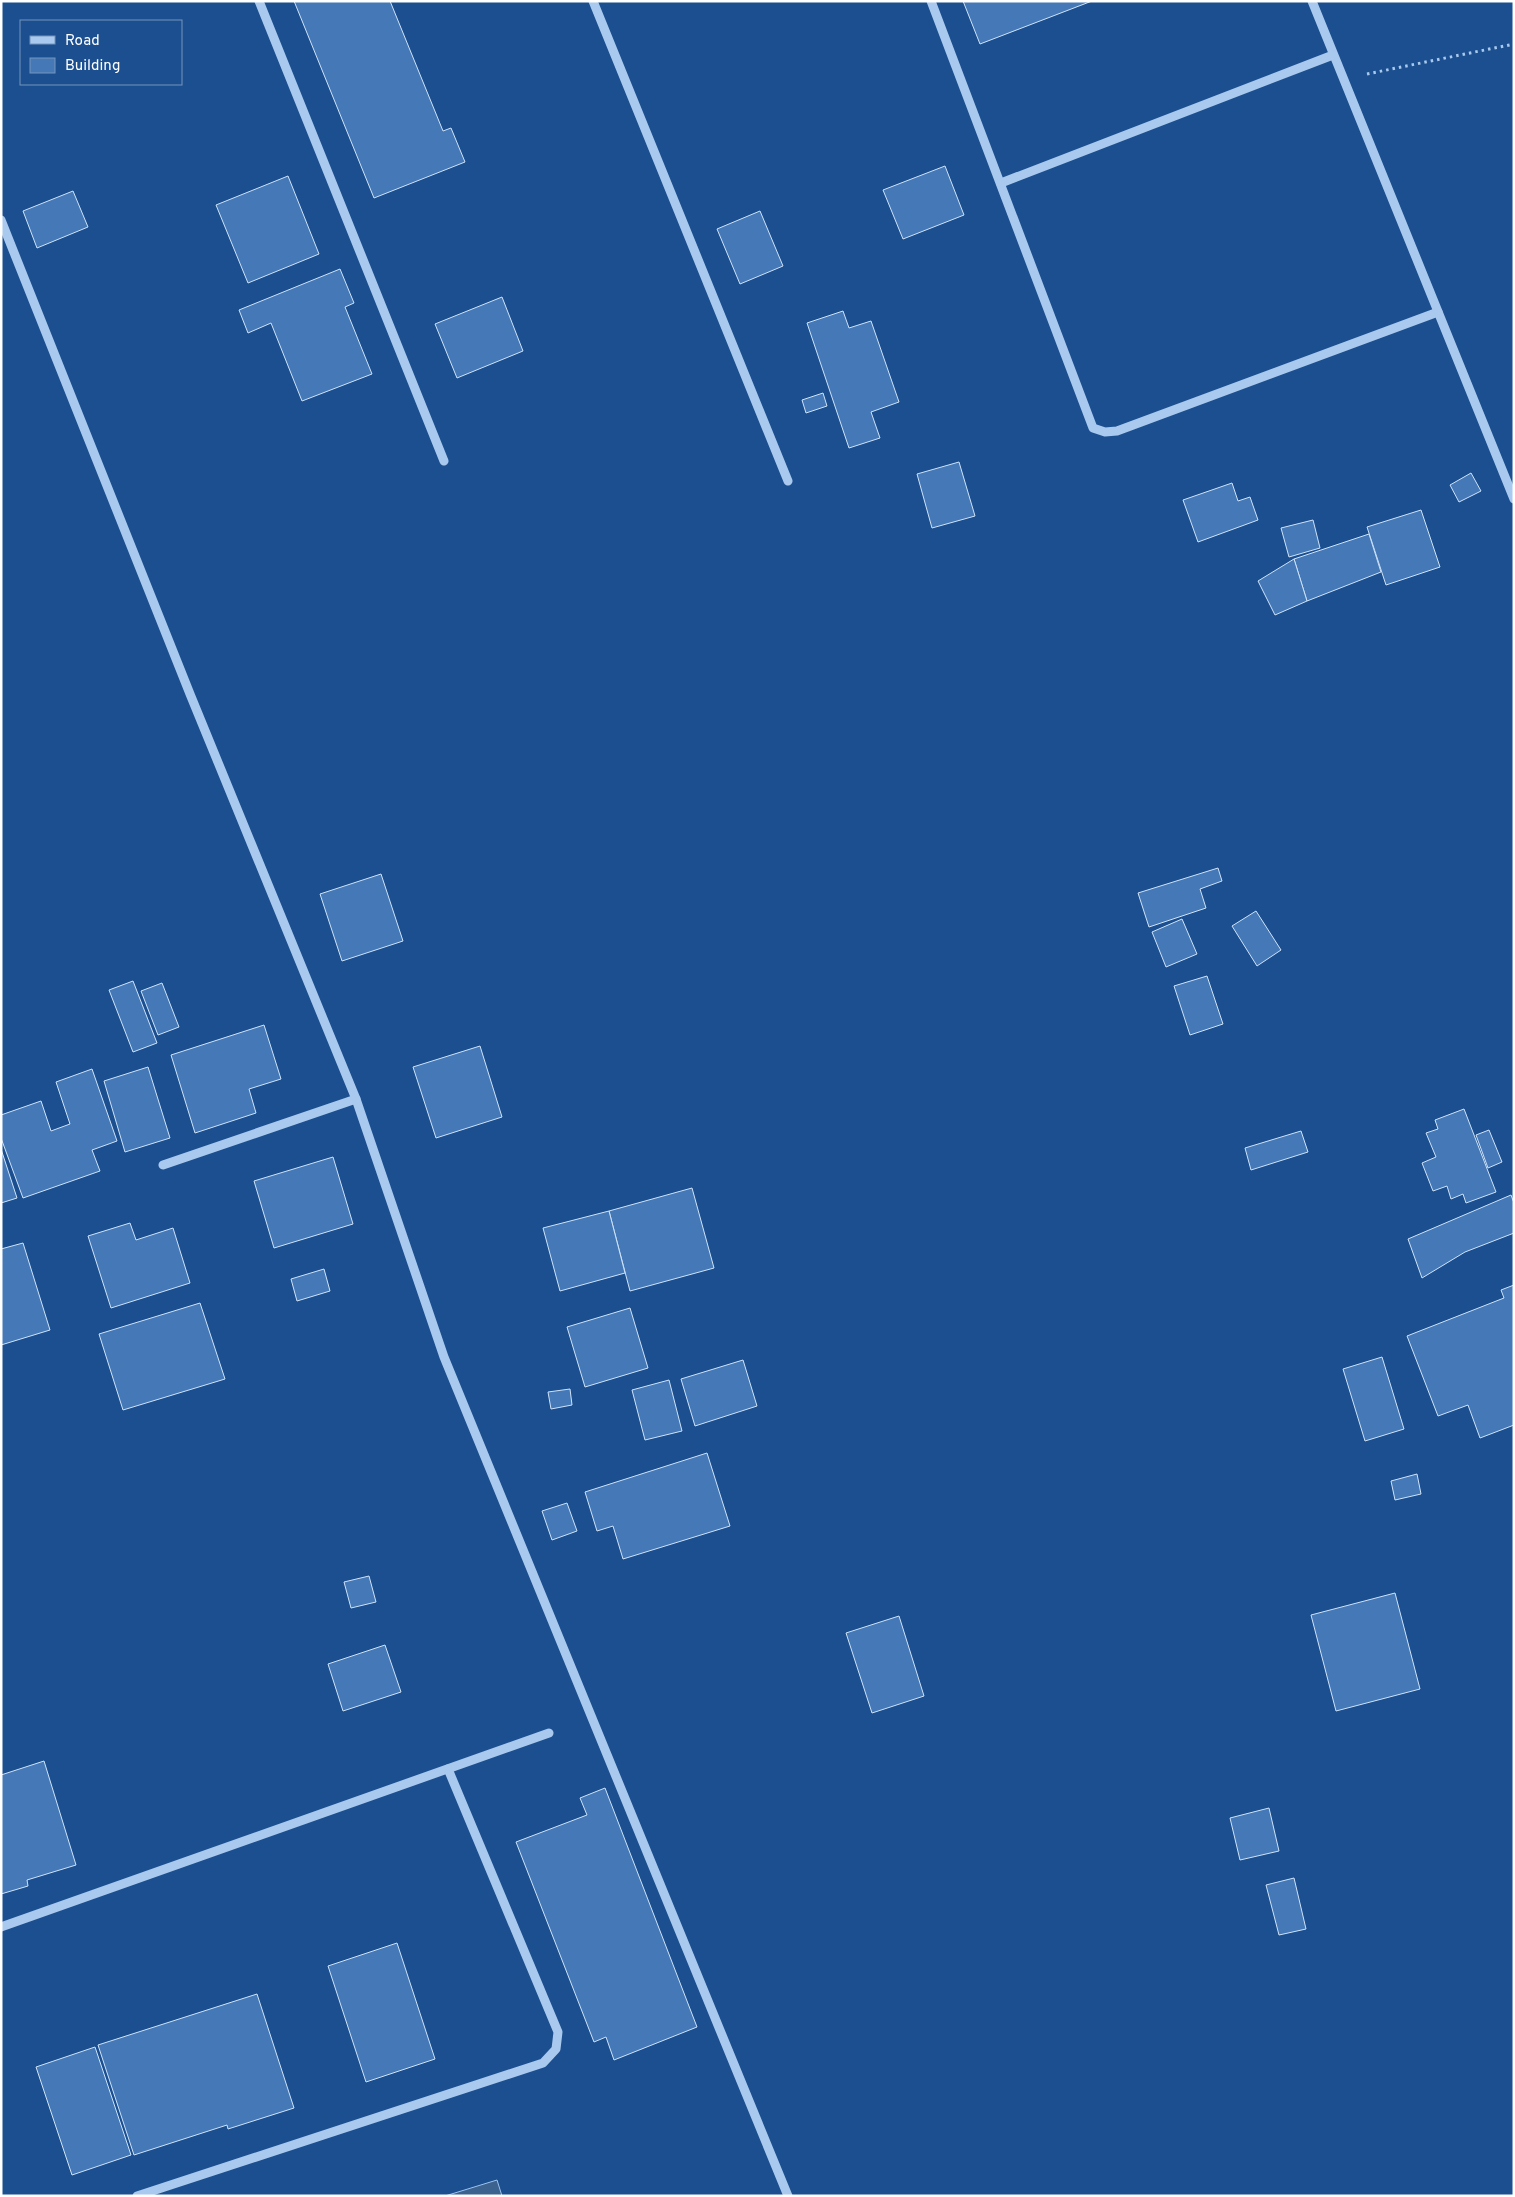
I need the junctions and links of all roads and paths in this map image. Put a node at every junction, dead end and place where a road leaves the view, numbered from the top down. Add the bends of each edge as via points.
1 (259, 1) edge
2 (593, 1) edge
3 (930, 1) edge
4 (1312, 1) edge
5 (1514, 44) edge
6 (1333, 55) junction
7 (1343, 79) junction
8 (1001, 184) junction
9 (1, 220) edge
10 (1438, 312) junction
11 (444, 461) dead end
12 (788, 481) dead end
13 (1514, 499) edge
14 (356, 1099) junction
15 (163, 1164) dead end
16 (549, 1733) dead end
17 (448, 1769) junction
18 (1, 1927) edge
19 (137, 2196) edge
20 (788, 2196) edge

1 - 11 street
2 - 12 street
3 - 8 street
4 - 6 street
5 - 7 path
6 - 7 street
6 - 8 street
7 - 10 street
8 - 10 street via 1093,428 1105,432 1118,431
9 - 14 street
10 - 13 street
14 - 15 street
14 - 20 street via 444,1357
16 - 17 street
17 - 18 street
17 - 19 street via 558,2032 556,2049 543,2063

